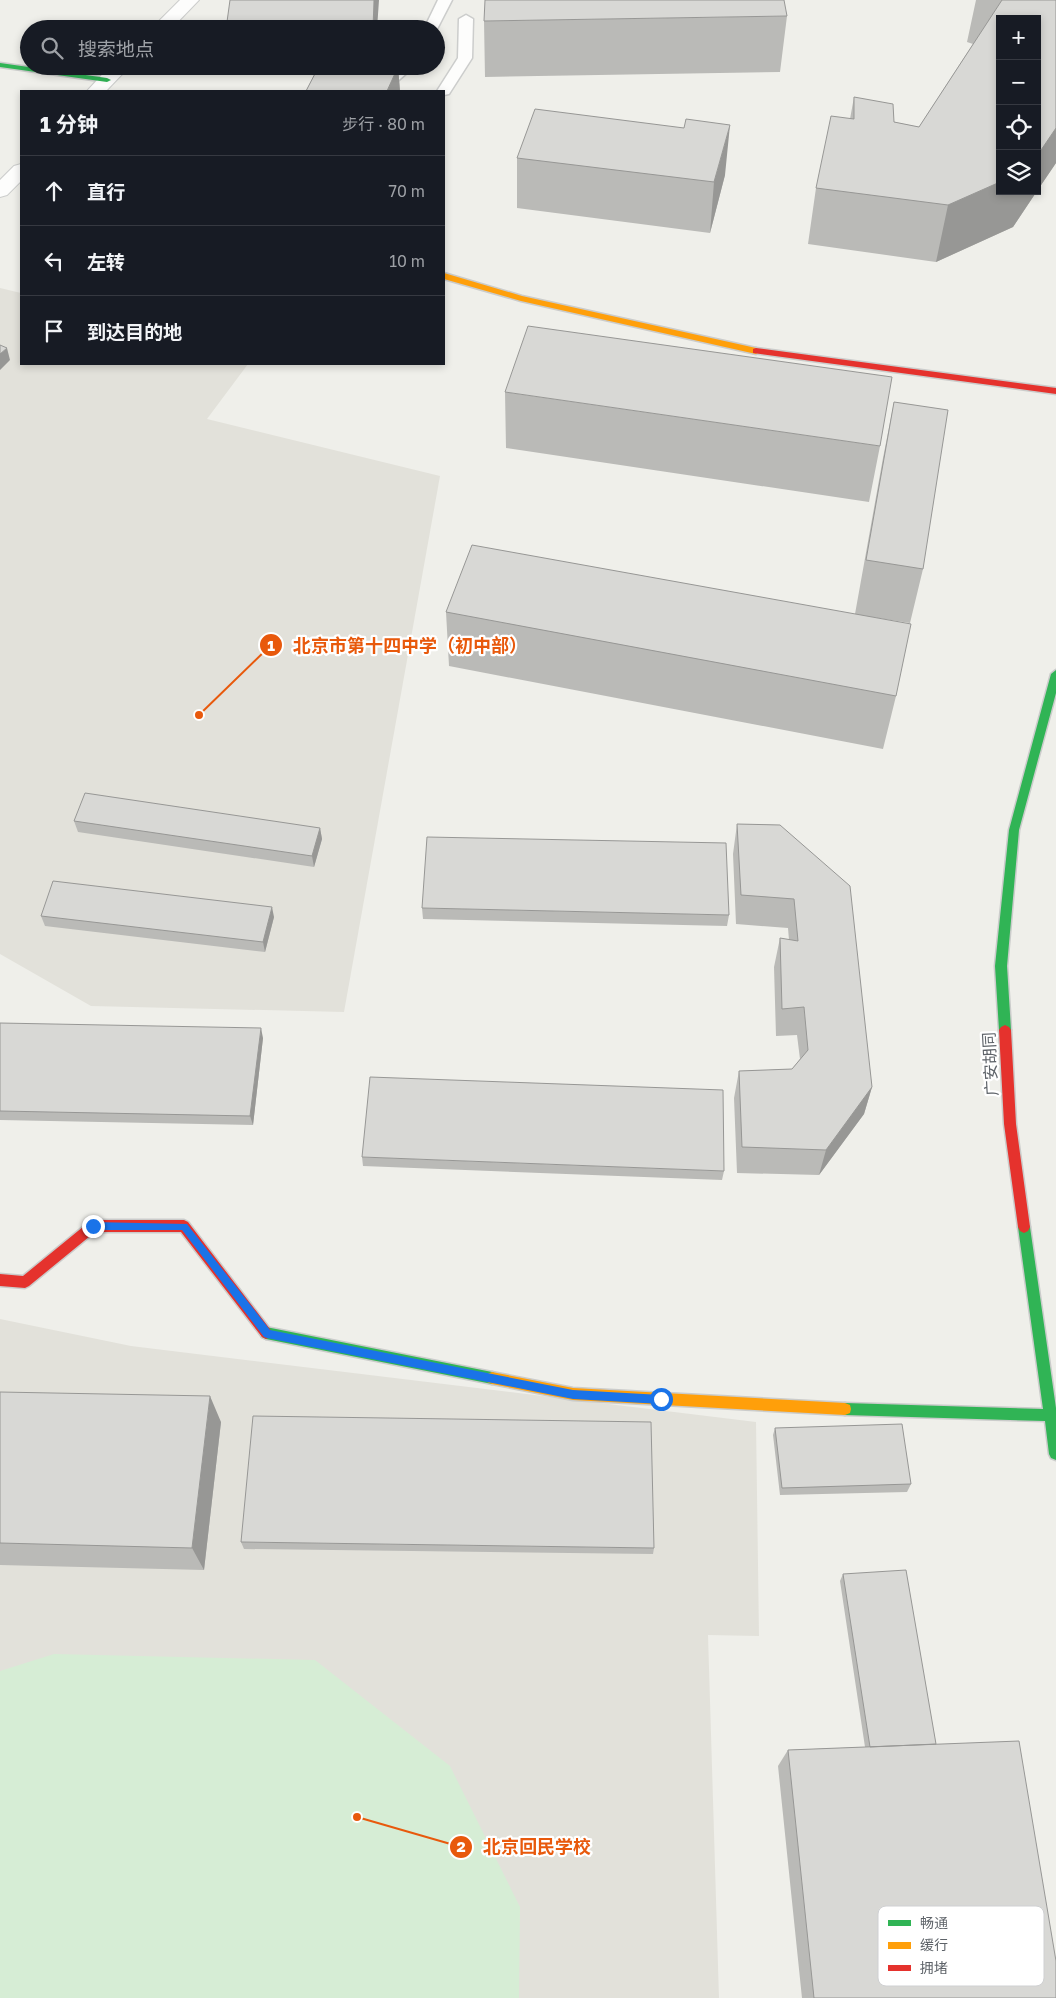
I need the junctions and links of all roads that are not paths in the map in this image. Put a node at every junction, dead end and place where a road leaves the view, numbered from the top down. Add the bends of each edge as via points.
1 (190, 0) edge
2 (445, 0) edge
3 (466, 19) dead end
4 (169, 20) edge
5 (435, 20) edge
6 (0, 65) edge
7 (20, 69) edge
8 (49, 75) edge
9 (112, 75) edge
10 (397, 75) edge
11 (102, 86) edge
12 (379, 90) edge
13 (445, 90) edge
14 (19, 175) edge
15 (0, 191) edge
16 (445, 276) edge
17 (1056, 391) edge
18 (1056, 674) edge
19 (0, 1280) edge
20 (1049, 1415) junction
21 (1056, 1454) edge

1 - 4 street
2 - 5 lane
3 - 13 lane via 465,58
6 - 7 street
8 - 11 street
9 - 11 street
10 - 12 lane
14 - 15 street
16 - 17 street via 521,298 750,350
18 - 20 street, 广安胡同 via 1014,830 1001,966 1010,1124
19 - 20 street via 25,1282 93,1226 184,1226 267,1334 573,1394 826,1408
20 - 21 street, 广安胡同

